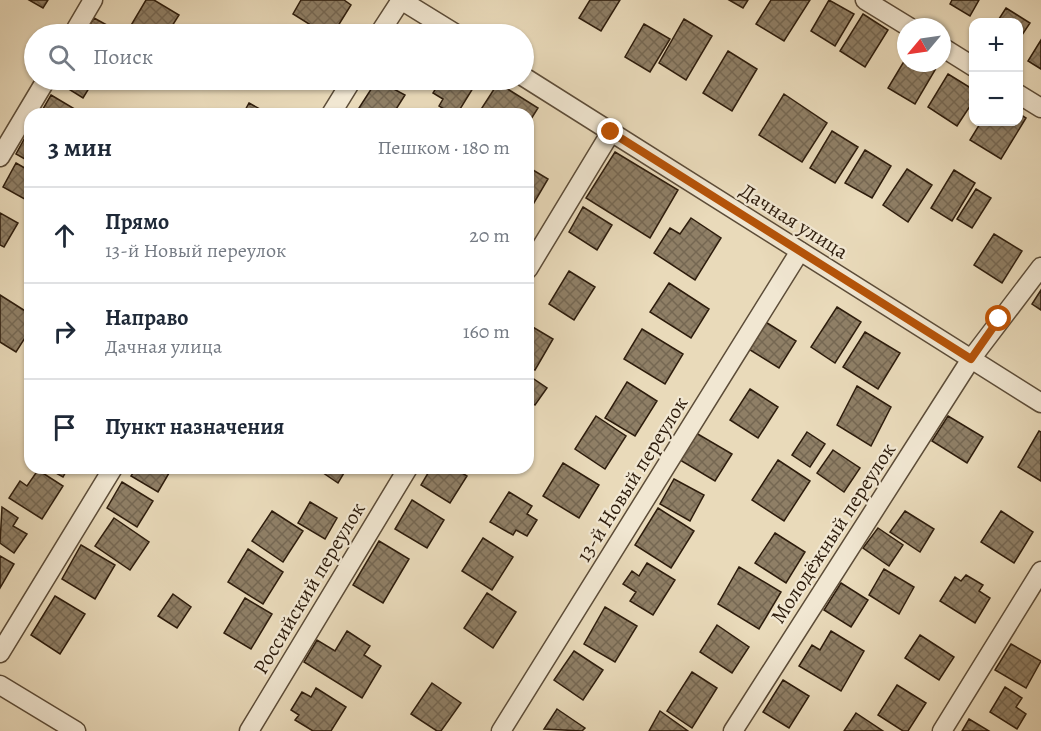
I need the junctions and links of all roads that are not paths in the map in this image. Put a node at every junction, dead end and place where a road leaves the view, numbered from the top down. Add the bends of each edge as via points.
1 (93, 0) edge
2 (401, 0) edge
3 (864, 0) edge
4 (897, 20) edge
5 (79, 24) edge
6 (385, 24) edge
7 (440, 24) edge
8 (951, 53) edge
9 (969, 64) edge
10 (534, 83) edge
11 (40, 90) edge
12 (346, 90) edge
13 (1023, 97) edge
14 (29, 108) edge
15 (335, 108) edge
16 (1041, 108) edge
17 (24, 117) edge
18 (611, 132) junction
19 (0, 157) edge
20 (800, 251) junction
21 (534, 259) edge
22 (1041, 267) edge
23 (971, 359) junction
24 (1041, 403) edge
25 (109, 474) edge
26 (404, 474) edge
27 (1041, 571) edge
28 (0, 653) edge
29 (0, 685) edge
30 (76, 731) edge
31 (249, 731) edge
32 (501, 731) edge
33 (733, 731) edge
34 (942, 731) edge

1 - 5 street
2 - 6 street
2 - 7 street
3 - 4 street
8 - 9 street
10 - 18 street, Дачная улица
11 - 14 street
12 - 15 street
13 - 16 street
17 - 19 street
18 - 20 street, Дачная улица
18 - 21 street
20 - 23 street, Дачная улица
20 - 32 street, 13-й Новый переулок
22 - 23 street
23 - 24 street, Дачная улица
23 - 33 street, Молодёжный переулок
25 - 28 street
26 - 31 street, Российский переулок
27 - 34 street
29 - 30 street

